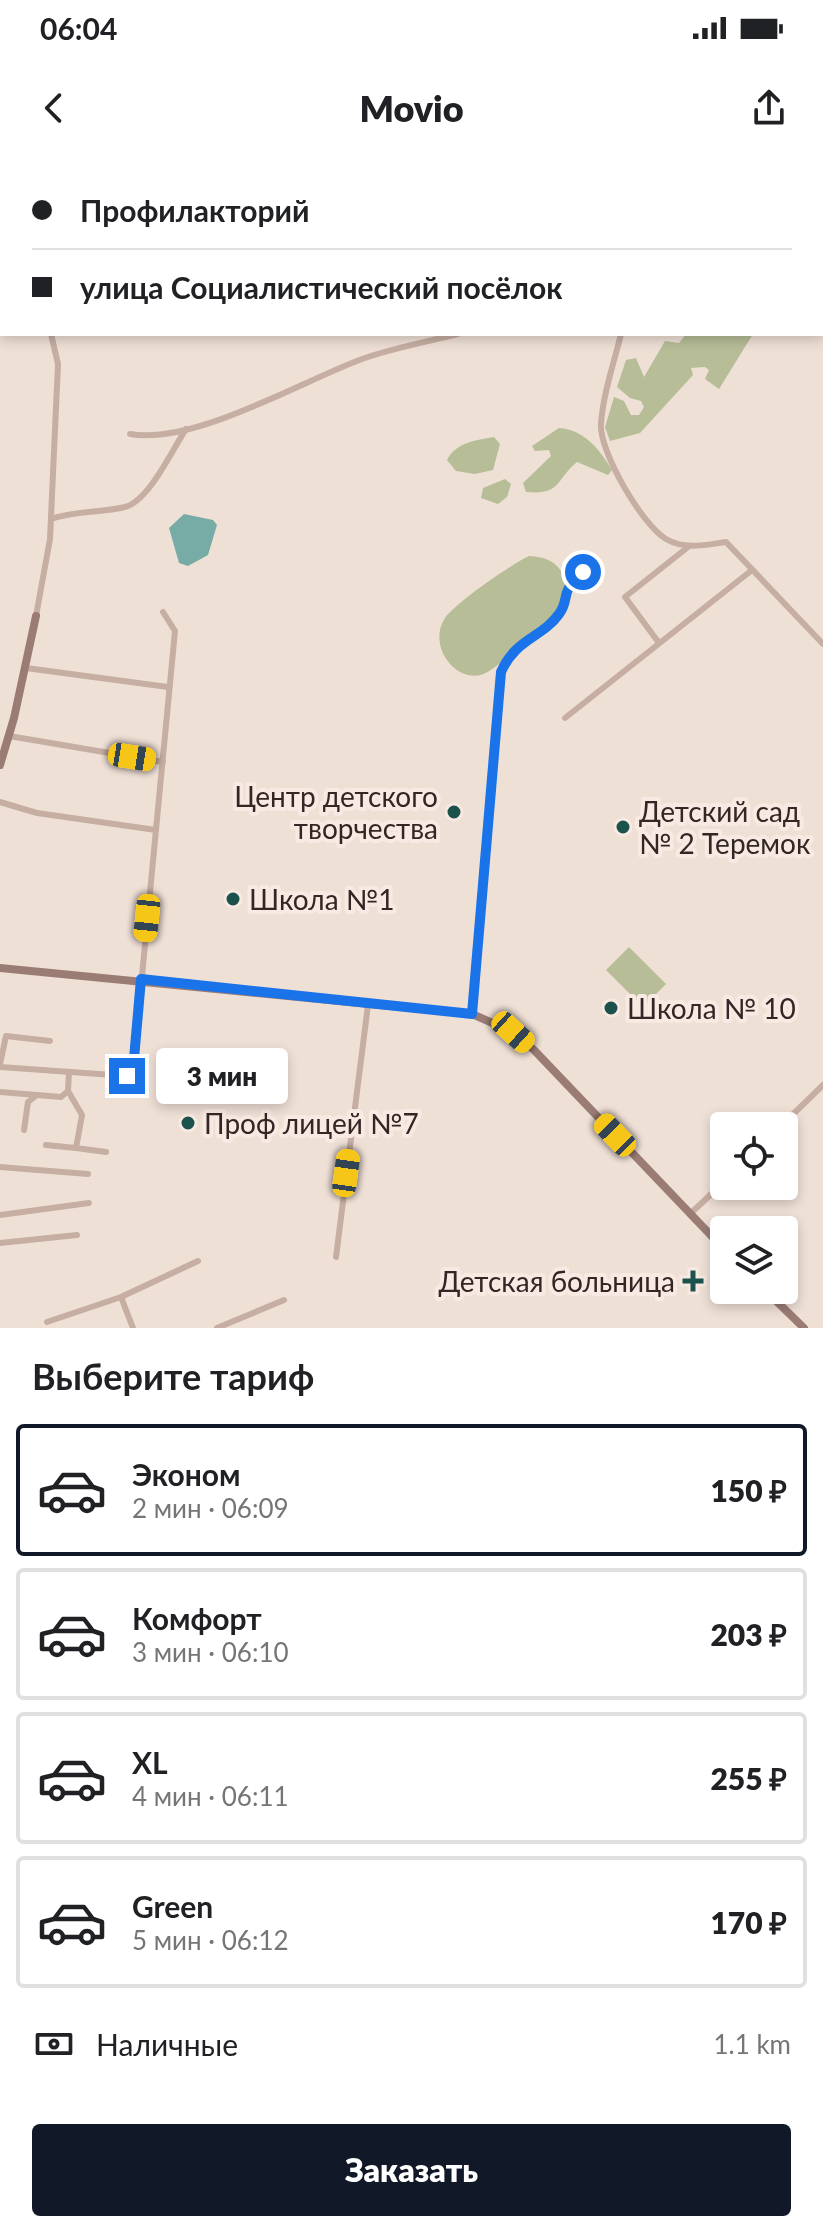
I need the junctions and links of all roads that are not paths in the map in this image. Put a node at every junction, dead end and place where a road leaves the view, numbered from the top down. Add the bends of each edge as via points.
1 (51, 336) edge
2 (450, 336) edge
3 (621, 336) edge
4 (186, 429) junction
5 (130, 434) dead end
6 (51, 519) junction
7 (688, 547) junction
8 (752, 570) junction
9 (583, 572) dead end
10 (163, 612) dead end
11 (36, 616) joint
12 (659, 643) junction
13 (823, 644) edge
14 (26, 668) junction
15 (168, 687) junction
16 (565, 718) dead end
17 (9, 736) junction
18 (163, 762) junction
19 (0, 765) edge
20 (0, 802) edge
21 (156, 830) junction
22 (0, 968) edge
23 (141, 979) junction
24 (368, 1005) junction
25 (472, 1014) junction
26 (3, 1036) edge
27 (50, 1041) dead end
28 (0, 1066) edge
29 (69, 1072) junction
30 (823, 1085) edge
31 (68, 1091) junction
32 (0, 1092) edge
33 (37, 1095) junction
34 (795, 1112) edge
35 (24, 1130) dead end
36 (46, 1145) dead end
37 (76, 1148) junction
38 (106, 1152) dead end
39 (0, 1167) edge
40 (88, 1174) dead end
41 (710, 1195) edge
42 (89, 1203) dead end
43 (690, 1214) junction
44 (0, 1215) edge
45 (77, 1235) dead end
46 (710, 1235) edge
47 (0, 1243) edge
48 (336, 1257) dead end
49 (198, 1261) dead end
50 (121, 1297) junction
51 (284, 1300) dead end
52 (779, 1304) edge
53 (47, 1322) dead end
54 (133, 1328) edge
55 (217, 1328) edge
56 (804, 1328) edge

1 - 6 street via 58,364
2 - 4 street via 365,358
3 - 7 street via 601,426 605,448 639,510 664,538
4 - 5 street via 150,437
4 - 6 street via 141,500
6 - 11 street
7 - 8 street via 726,542
7 - 12 street via 625,597
8 - 12 street
8 - 13 street
9 - 25 street via 566,586 560,614 509,654 501,672
10 - 15 street via 175,631
11 - 14 street
12 - 16 street
14 - 15 street
14 - 17 street
15 - 18 street
17 - 18 street
17 - 19 street
18 - 21 street
20 - 21 street via 37,813
21 - 23 street
22 - 23 street
23 - 24 street
23 - 29 street via 131,1075
24 - 25 street
24 - 48 street
25 - 43 street via 513,1032 534,1050
26 - 27 street
26 - 28 street
28 - 29 street
29 - 31 street
30 - 34 street
31 - 33 street via 61,1097
31 - 37 street via 82,1115
32 - 33 street
33 - 35 street via 28,1102
36 - 37 street
37 - 38 street
39 - 40 street
41 - 43 street
42 - 44 street
43 - 46 street
45 - 47 street
49 - 50 street
50 - 53 street
50 - 54 street
51 - 55 street
52 - 56 street

